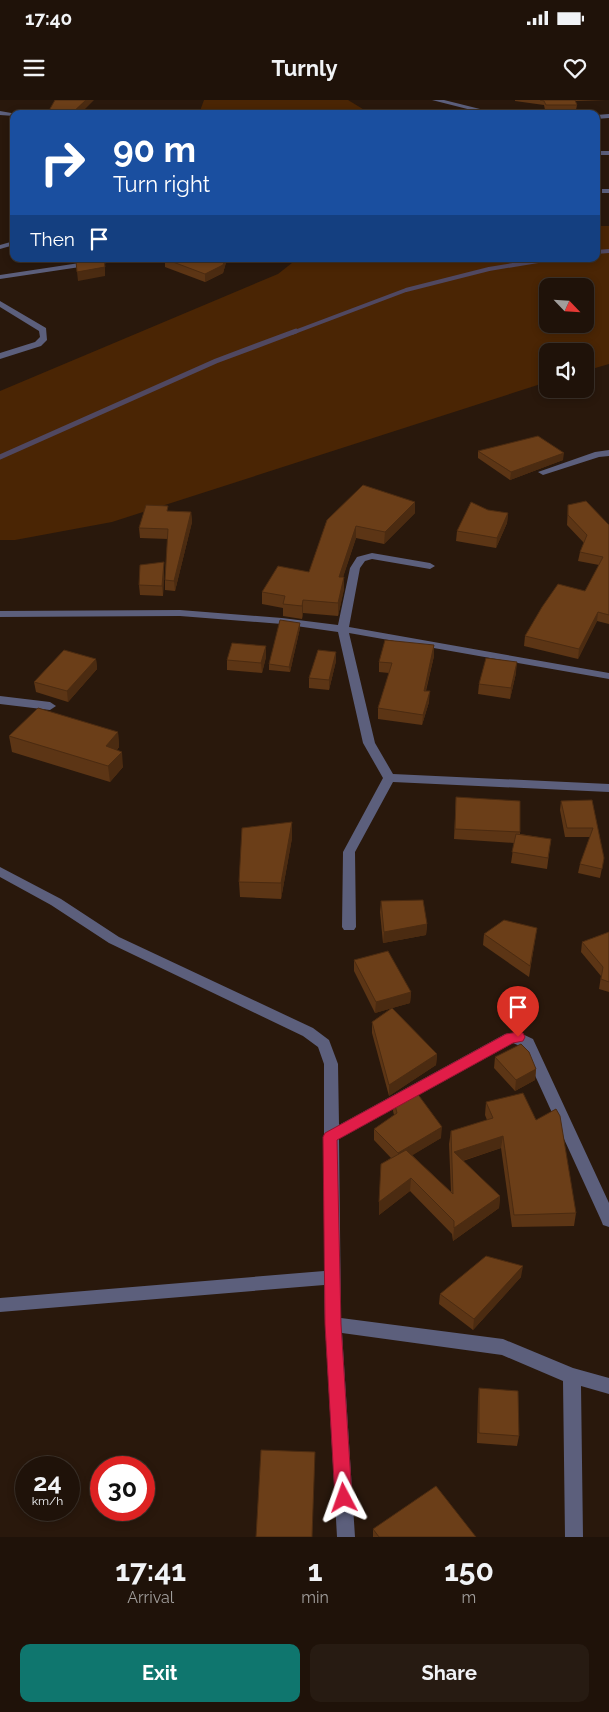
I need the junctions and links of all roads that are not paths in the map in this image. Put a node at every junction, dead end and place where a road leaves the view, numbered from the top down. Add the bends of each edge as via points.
1 (435, 100) edge
2 (480, 110) edge
3 (100, 262) edge
4 (0, 277) edge
5 (0, 303) edge
6 (0, 356) edge
7 (609, 452) edge
8 (543, 472) dead end
9 (430, 566) dead end
10 (0, 614) edge
11 (343, 629) junction
12 (609, 676) edge
13 (0, 700) edge
14 (50, 706) dead end
15 (388, 778) junction
16 (609, 788) edge
17 (0, 871) edge
18 (349, 927) dead end
19 (330, 1137) junction
20 (609, 1220) edge
21 (333, 1277) junction
22 (0, 1305) edge
23 (333, 1324) junction
24 (572, 1376) junction
25 (609, 1386) edge
26 (346, 1537) edge
27 (574, 1537) edge

1 - 2 street
3 - 4 street
5 - 6 street via 43,330 44,338 34,346
7 - 8 street
9 - 11 street via 372,556 361,558 355,568
10 - 11 street via 180,613
11 - 12 street
11 - 15 street via 369,743
13 - 14 street
15 - 16 street
15 - 18 street via 349,852
17 - 19 street via 114,940 308,1032 324,1044 331,1064
19 - 20 street via 510,1038 518,1037 528,1043
19 - 21 street
21 - 22 street
21 - 23 street
23 - 24 street via 503,1346
23 - 26 street
24 - 25 street
24 - 27 street

